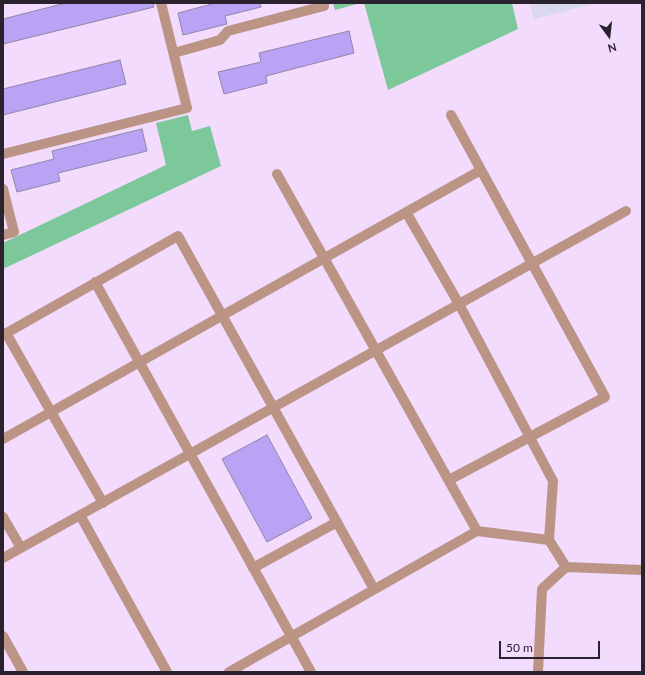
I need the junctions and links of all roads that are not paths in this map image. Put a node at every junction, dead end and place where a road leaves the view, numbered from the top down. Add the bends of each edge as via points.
1 (161, 3) edge
2 (324, 3) edge
3 (174, 53) junction
4 (451, 115) dead end
5 (3, 154) edge
6 (481, 170) junction
7 (277, 174) dead end
8 (3, 188) edge
9 (626, 211) dead end
10 (406, 212) junction
11 (3, 235) edge
12 (324, 258) junction
13 (532, 263) junction
14 (95, 282) junction
15 (459, 304) junction
16 (222, 316) junction
17 (4, 334) edge
18 (376, 350) junction
19 (140, 362) junction
20 (273, 408) junction
21 (51, 412) junction
22 (529, 437) junction
23 (3, 439) edge
24 (190, 454) junction
25 (449, 480) junction
26 (103, 503) junction
27 (80, 515) junction
28 (3, 517) edge
29 (337, 522) junction
30 (477, 531) junction
31 (548, 540) junction
32 (21, 548) junction
33 (3, 558) edge
34 (566, 567) junction
35 (253, 568) junction
36 (642, 570) edge
37 (374, 589) junction
38 (3, 636) edge
39 (291, 636) junction
40 (23, 672) edge
41 (167, 672) edge
42 (229, 672) edge
43 (311, 672) edge
44 (538, 672) edge

1 - 3 street
2 - 3 street via 324,6 228,31 220,40
3 - 5 street via 187,108
4 - 6 street
6 - 10 street
6 - 13 street
7 - 12 street
8 - 11 street via 14,232
9 - 13 street
10 - 12 street
10 - 15 street
12 - 16 street
12 - 18 street
13 - 15 street
13 - 22 street via 605,397
14 - 16 street via 178,236
14 - 17 street
14 - 19 street
15 - 18 street
15 - 22 street
16 - 19 street
16 - 20 street
17 - 21 street
18 - 20 street
18 - 25 street
19 - 21 street
19 - 24 street
20 - 24 street
20 - 29 street
21 - 23 street
21 - 26 street
22 - 25 street
22 - 31 street via 553,481
24 - 26 street
24 - 35 street
25 - 30 street
26 - 27 street
27 - 32 street
27 - 41 street
28 - 32 street
29 - 35 street
29 - 37 street
30 - 31 street
30 - 37 street
31 - 34 street
32 - 33 street
34 - 36 street
34 - 44 street via 542,589
35 - 39 street
37 - 39 street
38 - 40 street
39 - 42 street
39 - 43 street

